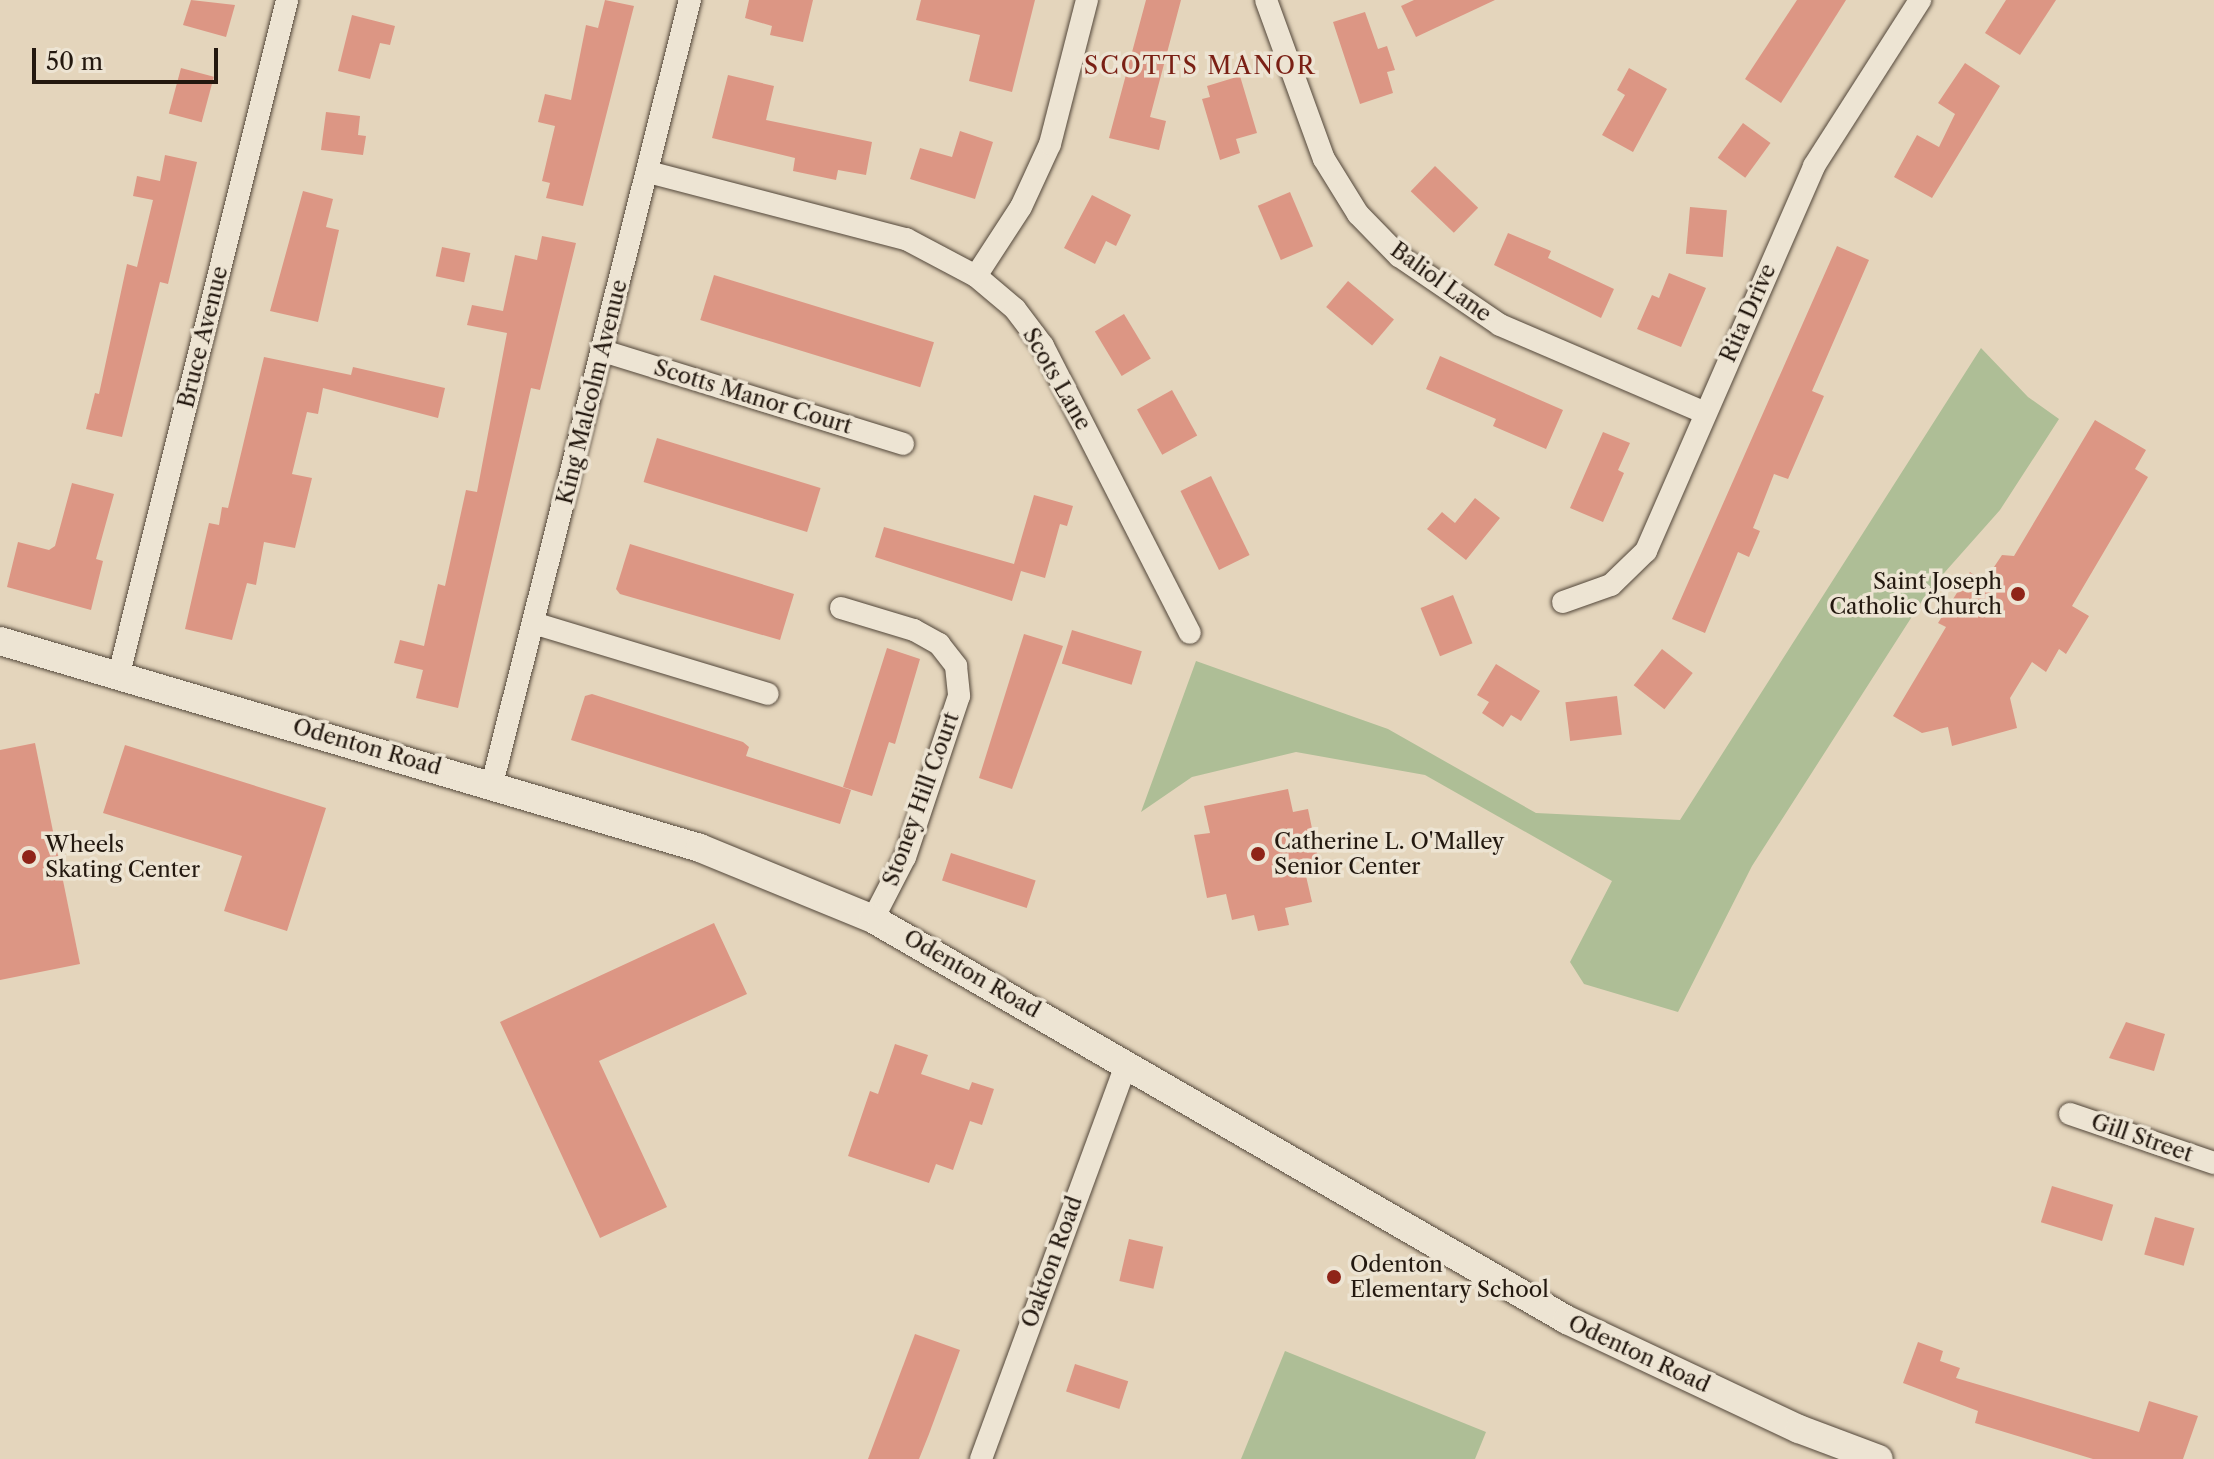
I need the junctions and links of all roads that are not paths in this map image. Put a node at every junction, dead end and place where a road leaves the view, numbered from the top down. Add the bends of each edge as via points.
1 (287, 0) edge
2 (690, 0) edge
3 (1087, 0) edge
4 (1266, 0) edge
5 (1920, 0) edge
6 (648, 172) junction
7 (976, 276) junction
8 (603, 351) junction
9 (1703, 412) junction
10 (903, 444) dead end
11 (1563, 602) dead end
12 (841, 608) dead end
13 (533, 623) junction
14 (1190, 633) dead end
15 (0, 641) edge
16 (119, 674) junction
17 (768, 694) dead end
18 (492, 784) junction
19 (873, 919) junction
20 (1126, 1065) junction
21 (2070, 1114) dead end
22 (2214, 1163) edge
23 (981, 1459) edge
24 (1879, 1459) edge

1 - 16 street, Bruce Avenue
2 - 6 street, King Malcolm Avenue
3 - 7 street via 1050,144 1021,207
4 - 9 street, Baliol Lane via 1324,159 1358,214 1399,256 1500,325
5 - 9 street, Rita Drive via 1814,166
6 - 7 street, Scots Lane via 906,239
6 - 8 street, King Malcolm Avenue
7 - 14 street, Scots Lane via 1015,309 1043,346
8 - 10 street, Scotts Manor Court
8 - 13 street, King Malcolm Avenue
9 - 11 street, Rita Drive via 1646,551 1611,585
12 - 19 street, Stoney Hill Court via 914,630 939,644 956,666 959,696 905,857
13 - 17 street
13 - 18 street, King Malcolm Avenue
15 - 16 street, Odenton Road
16 - 18 street, Odenton Road
18 - 19 street, Odenton Road via 700,848
19 - 20 street, Odenton Road
20 - 23 street, Oakton Road
20 - 24 street, Odenton Road via 1567,1320 1799,1429
21 - 22 street, Gill Street

